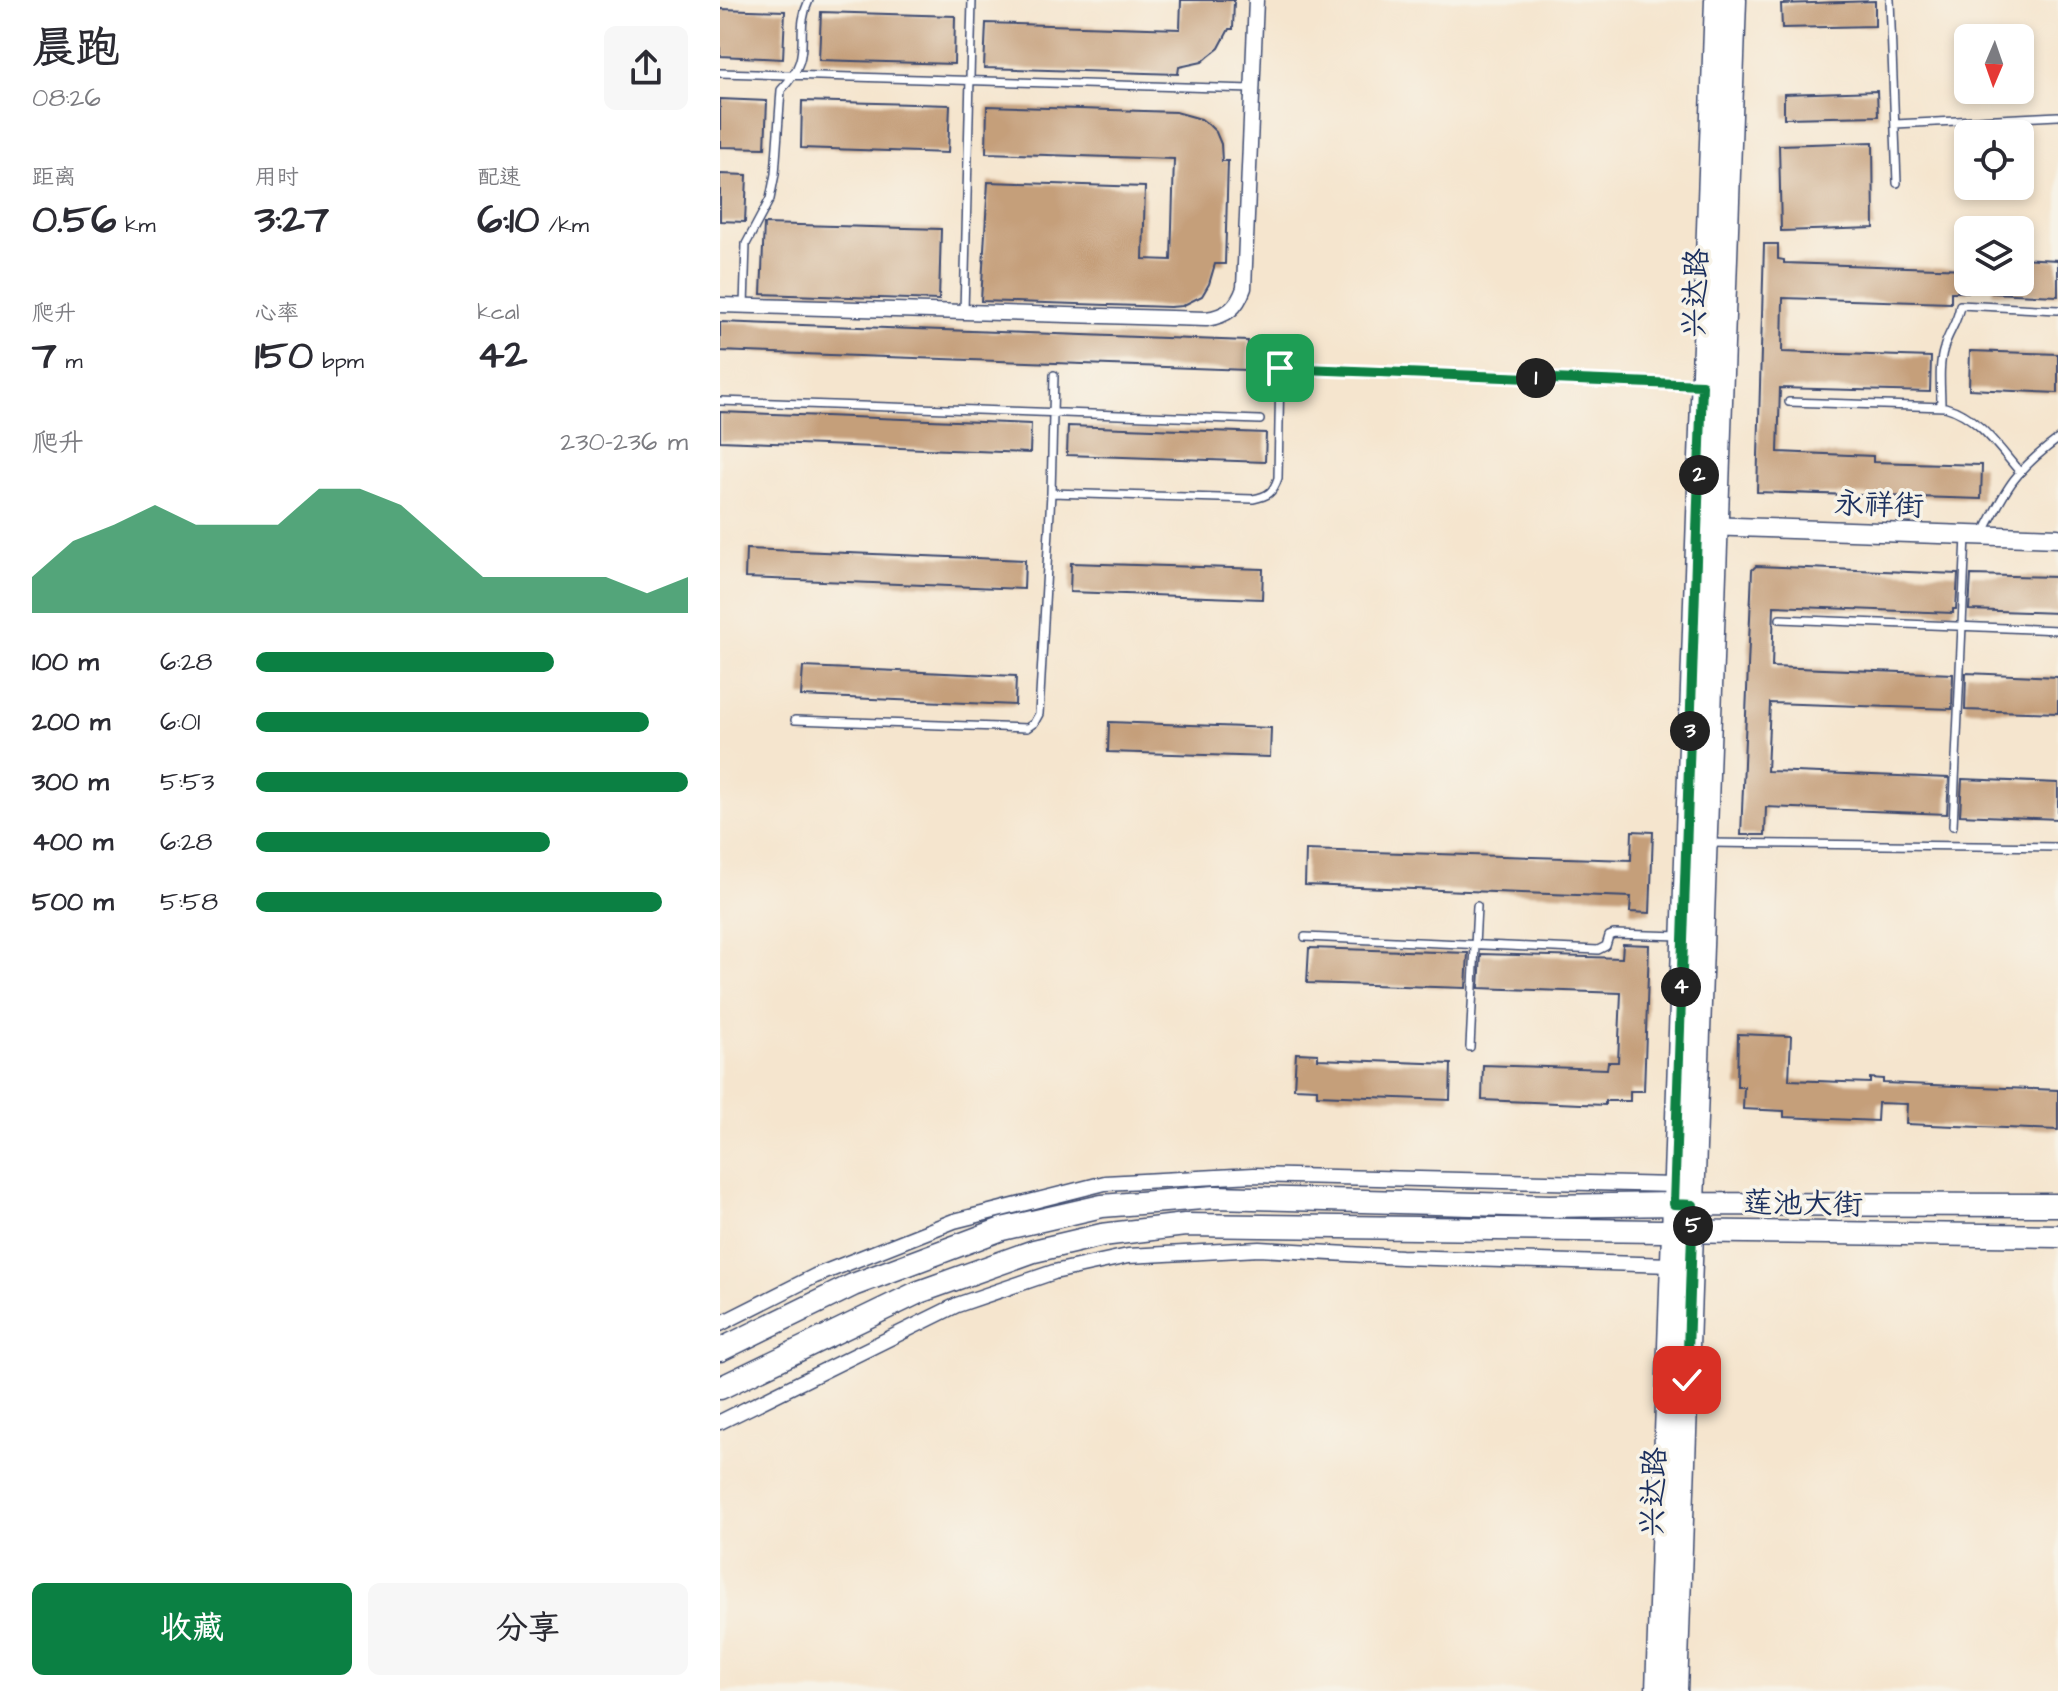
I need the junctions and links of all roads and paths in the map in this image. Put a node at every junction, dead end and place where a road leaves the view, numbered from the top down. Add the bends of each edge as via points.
1 (809, 0) edge
2 (972, 0) edge
3 (1256, 0) edge
4 (1716, 0) edge
5 (1735, 0) edge
6 (1890, 0) edge
7 (720, 73) edge
8 (796, 75) junction
9 (970, 80) junction
10 (1252, 89) junction
11 (2058, 116) edge
12 (1895, 124) junction
13 (1897, 183) dead end
14 (720, 305) edge
15 (744, 306) junction
16 (2058, 310) edge
17 (964, 312) junction
18 (1054, 375) dead end
19 (1702, 385) junction
20 (720, 401) edge
21 (1789, 402) dead end
22 (1941, 407) junction
23 (1053, 414) junction
24 (1260, 420) dead end
25 (2058, 439) edge
26 (2019, 471) junction
27 (1051, 493) junction
28 (1707, 526) junction
29 (1974, 535) junction
30 (2058, 538) edge
31 (1780, 619) dead end
32 (1962, 626) junction
33 (2058, 630) edge
34 (795, 720) dead end
35 (1953, 826) dead end
36 (1705, 843) junction
37 (2058, 847) edge
38 (1477, 906) dead end
39 (1683, 936) junction
40 (1305, 937) dead end
41 (1475, 945) junction
42 (1470, 1047) dead end
43 (1680, 1198) junction
44 (2058, 1205) edge
45 (1683, 1231) junction
46 (2058, 1236) edge
47 (1672, 1265) junction
48 (720, 1324) edge
49 (720, 1350) edge
50 (720, 1388) edge
51 (720, 1422) edge
52 (1657, 1691) edge
53 (1676, 1691) edge

1 - 8 lane
2 - 9 lane
3 - 10 street
4 - 19 main road, 兴达路
5 - 28 main road, 兴达路
6 - 12 lane
7 - 8 lane
8 - 9 lane
8 - 15 lane via 781,90 770,199 746,244
9 - 10 lane
9 - 17 lane
10 - 17 street via 1244,288 1232,311 1206,319
11 - 12 lane
12 - 13 lane
14 - 15 street
15 - 17 street
16 - 22 lane via 1960,305 1942,353
18 - 23 lane
19 - 27 lane via 1280,368 1278,478 1268,496
19 - 28 main road, 兴达路
20 - 23 lane
21 - 22 lane
22 - 26 lane via 1969,417
23 - 24 lane
23 - 27 lane
25 - 26 lane
26 - 29 lane
27 - 34 lane via 1039,714 1034,723 1027,728
28 - 29 street, 永祥街
28 - 36 main road, 兴达路
28 - 39 main road, 兴达路
29 - 30 street, 永祥街
29 - 32 lane
31 - 32 lane
32 - 33 lane
32 - 35 lane
36 - 37 lane
36 - 43 main road, 兴达路
38 - 41 lane
39 - 41 lane via 1614,934 1598,950
39 - 43 main road, 兴达路
40 - 41 lane
41 - 42 lane
43 - 44 main road, 莲池大街
43 - 45 main road, 兴达路
43 - 48 street via 1254,1175 1105,1183 954,1221 815,1276
43 - 49 main road, 莲池大街 via 1549,1206 1215,1197 1102,1206 1002,1229 853,1285
45 - 46 main road, 莲池大街
45 - 47 main road, 兴达路
45 - 50 main road, 莲池大街 via 1185,1225 1102,1235 1034,1251 919,1292
45 - 53 main road, 兴达路
47 - 51 street via 1259,1249 1128,1256 1054,1272 957,1305
47 - 52 main road, 兴达路

